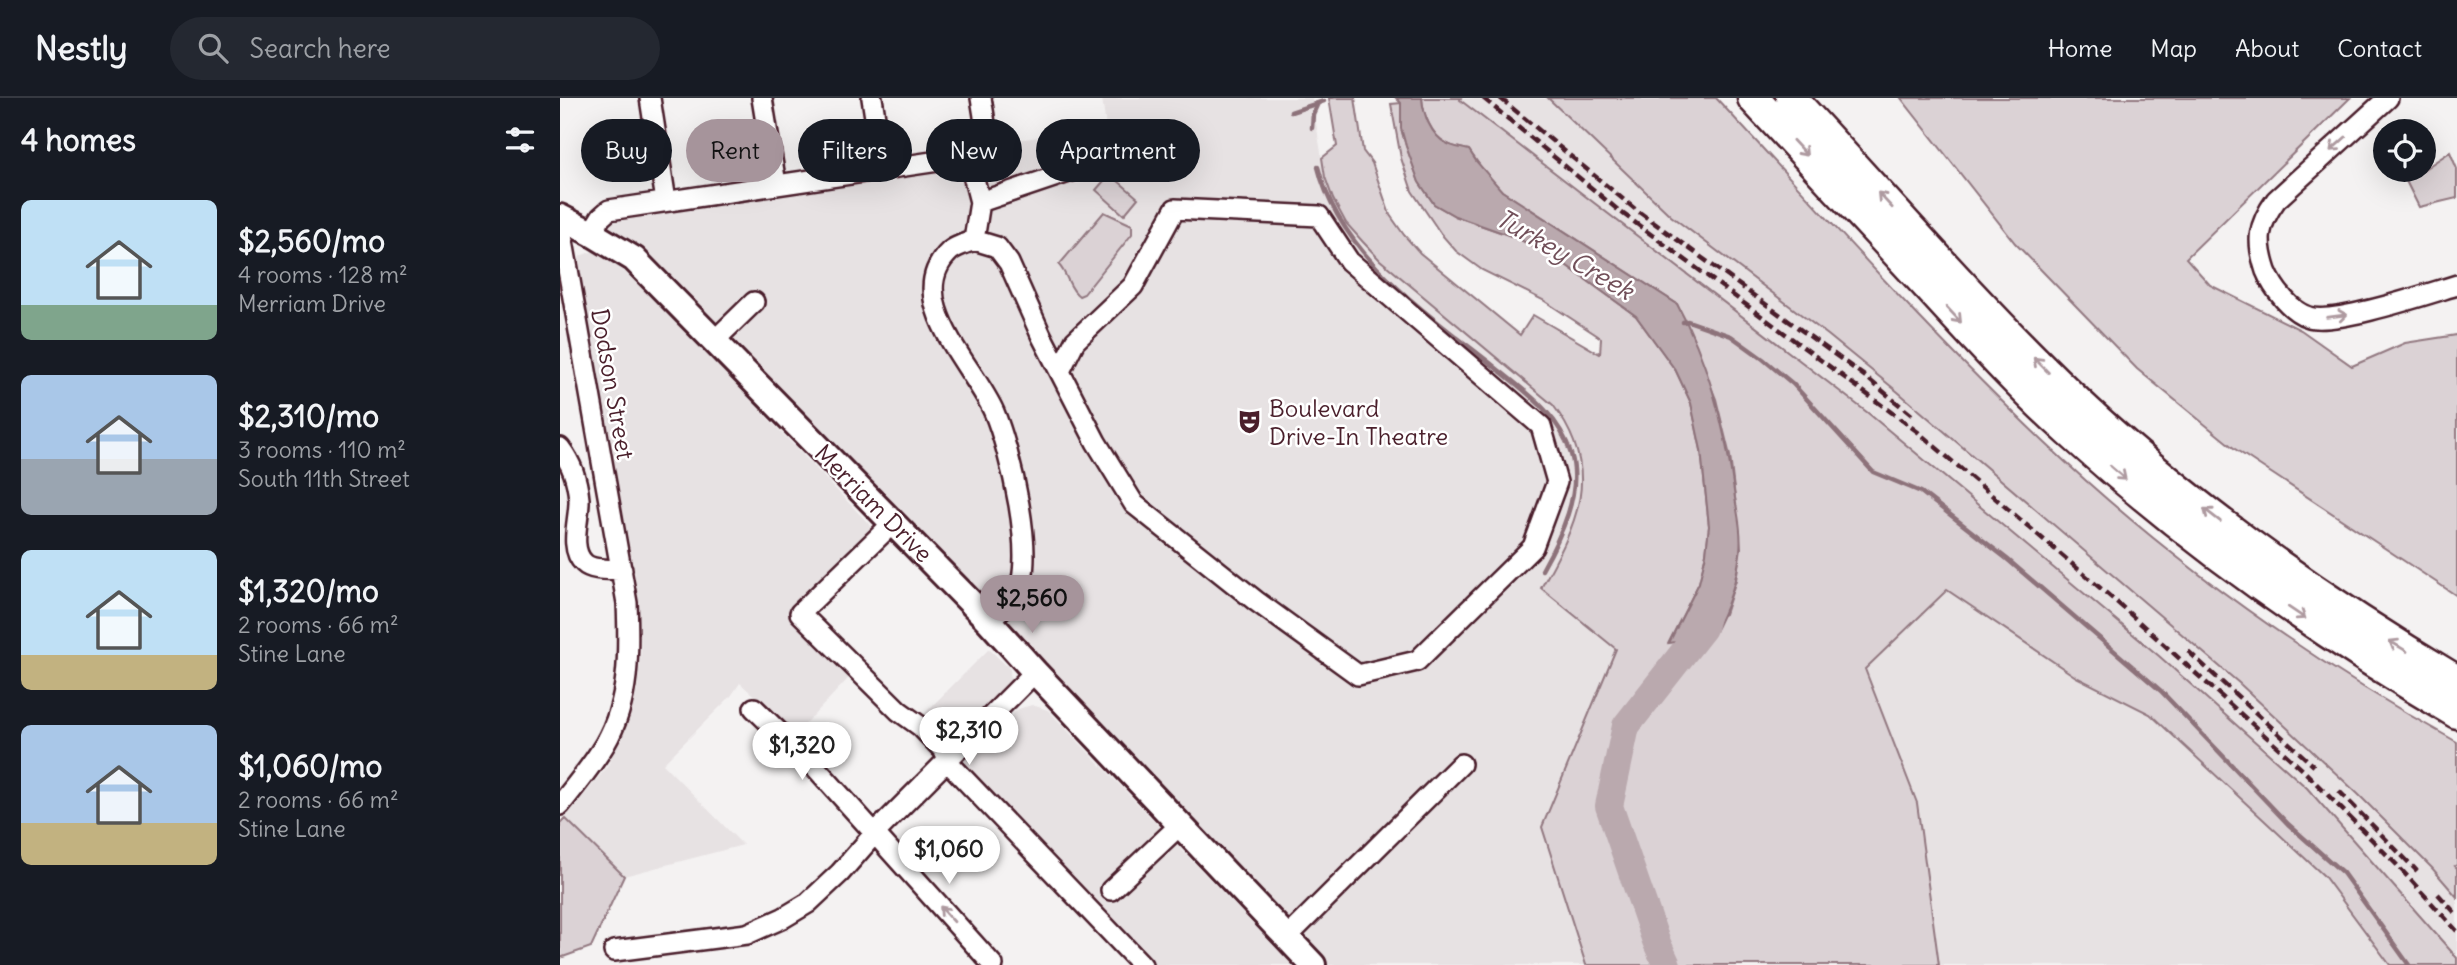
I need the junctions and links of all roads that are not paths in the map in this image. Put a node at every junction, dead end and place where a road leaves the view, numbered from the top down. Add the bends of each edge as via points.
1 (650, 98) edge
2 (762, 98) edge
3 (872, 98) edge
4 (981, 98) edge
5 (1753, 98) edge
6 (1791, 98) edge
7 (2388, 98) edge
8 (875, 119) edge
9 (984, 119) edge
10 (798, 181) edge
11 (978, 182) edge
12 (1039, 182) edge
13 (776, 184) junction
14 (666, 201) junction
15 (980, 202) junction
16 (560, 217) edge
17 (560, 224) edge
18 (591, 233) junction
19 (974, 240) junction
20 (2457, 285) edge
21 (754, 302) dead end
22 (714, 341) junction
23 (1060, 371) junction
24 (560, 448) edge
25 (893, 523) junction
26 (620, 561) junction
27 (988, 620) junction
28 (1035, 672) junction
29 (2457, 681) edge
30 (754, 708) dead end
31 (2457, 713) edge
32 (949, 759) junction
33 (1461, 764) dead end
34 (560, 805) edge
35 (1180, 825) junction
36 (875, 833) junction
37 (1111, 890) dead end
38 (1287, 937) junction
39 (614, 951) dead end
40 (993, 965) edge
41 (1142, 965) edge
42 (1313, 965) edge

1 - 14 street
2 - 13 street
3 - 8 street
4 - 9 street
5 -> 31 highway via 1970,332 2071,433 2171,519 2272,596
29 -> 6 highway via 2296,578 2153,469 2003,327
7 -> 20 street via 2276,200 2263,218 2259,243 2267,273 2286,302 2309,317 2336,318
10 - 13 street
11 - 15 street
12 - 15 street
13 - 14 street
14 - 18 street via 609,210
15 - 19 street
16 - 18 main road, Merriam Drive
17 - 26 street, Dodson Street
18 - 22 main road, Merriam Drive via 634,259
19 - 23 street via 997,247 1009,262
19 - 27 street via 951,250 936,271 932,291 940,321 994,412 1021,513 1025,559 1017,594
21 - 22 street
22 - 25 main road, Merriam Drive
23 - 23 street via 1134,504 1359,676 1417,661 1533,547 1557,482 1541,426 1349,261 1318,216 1175,209 1133,286 1074,341
24 - 26 street via 576,476 577,551 584,564 596,568
25 - 27 main road, Merriam Drive
25 - 32 street via 800,613
26 - 34 street, Dodson Street via 629,647 619,712 606,742
27 - 28 main road, Merriam Drive
28 - 32 street
28 - 35 main road, Merriam Drive
30 - 36 street via 816,767
32 - 36 street
32 - 41 street
33 - 38 street
35 - 37 street
35 - 38 main road, Merriam Drive
36 - 39 street via 840,873 783,918 747,934
40 -> 36 street
38 - 42 main road, Merriam Drive

